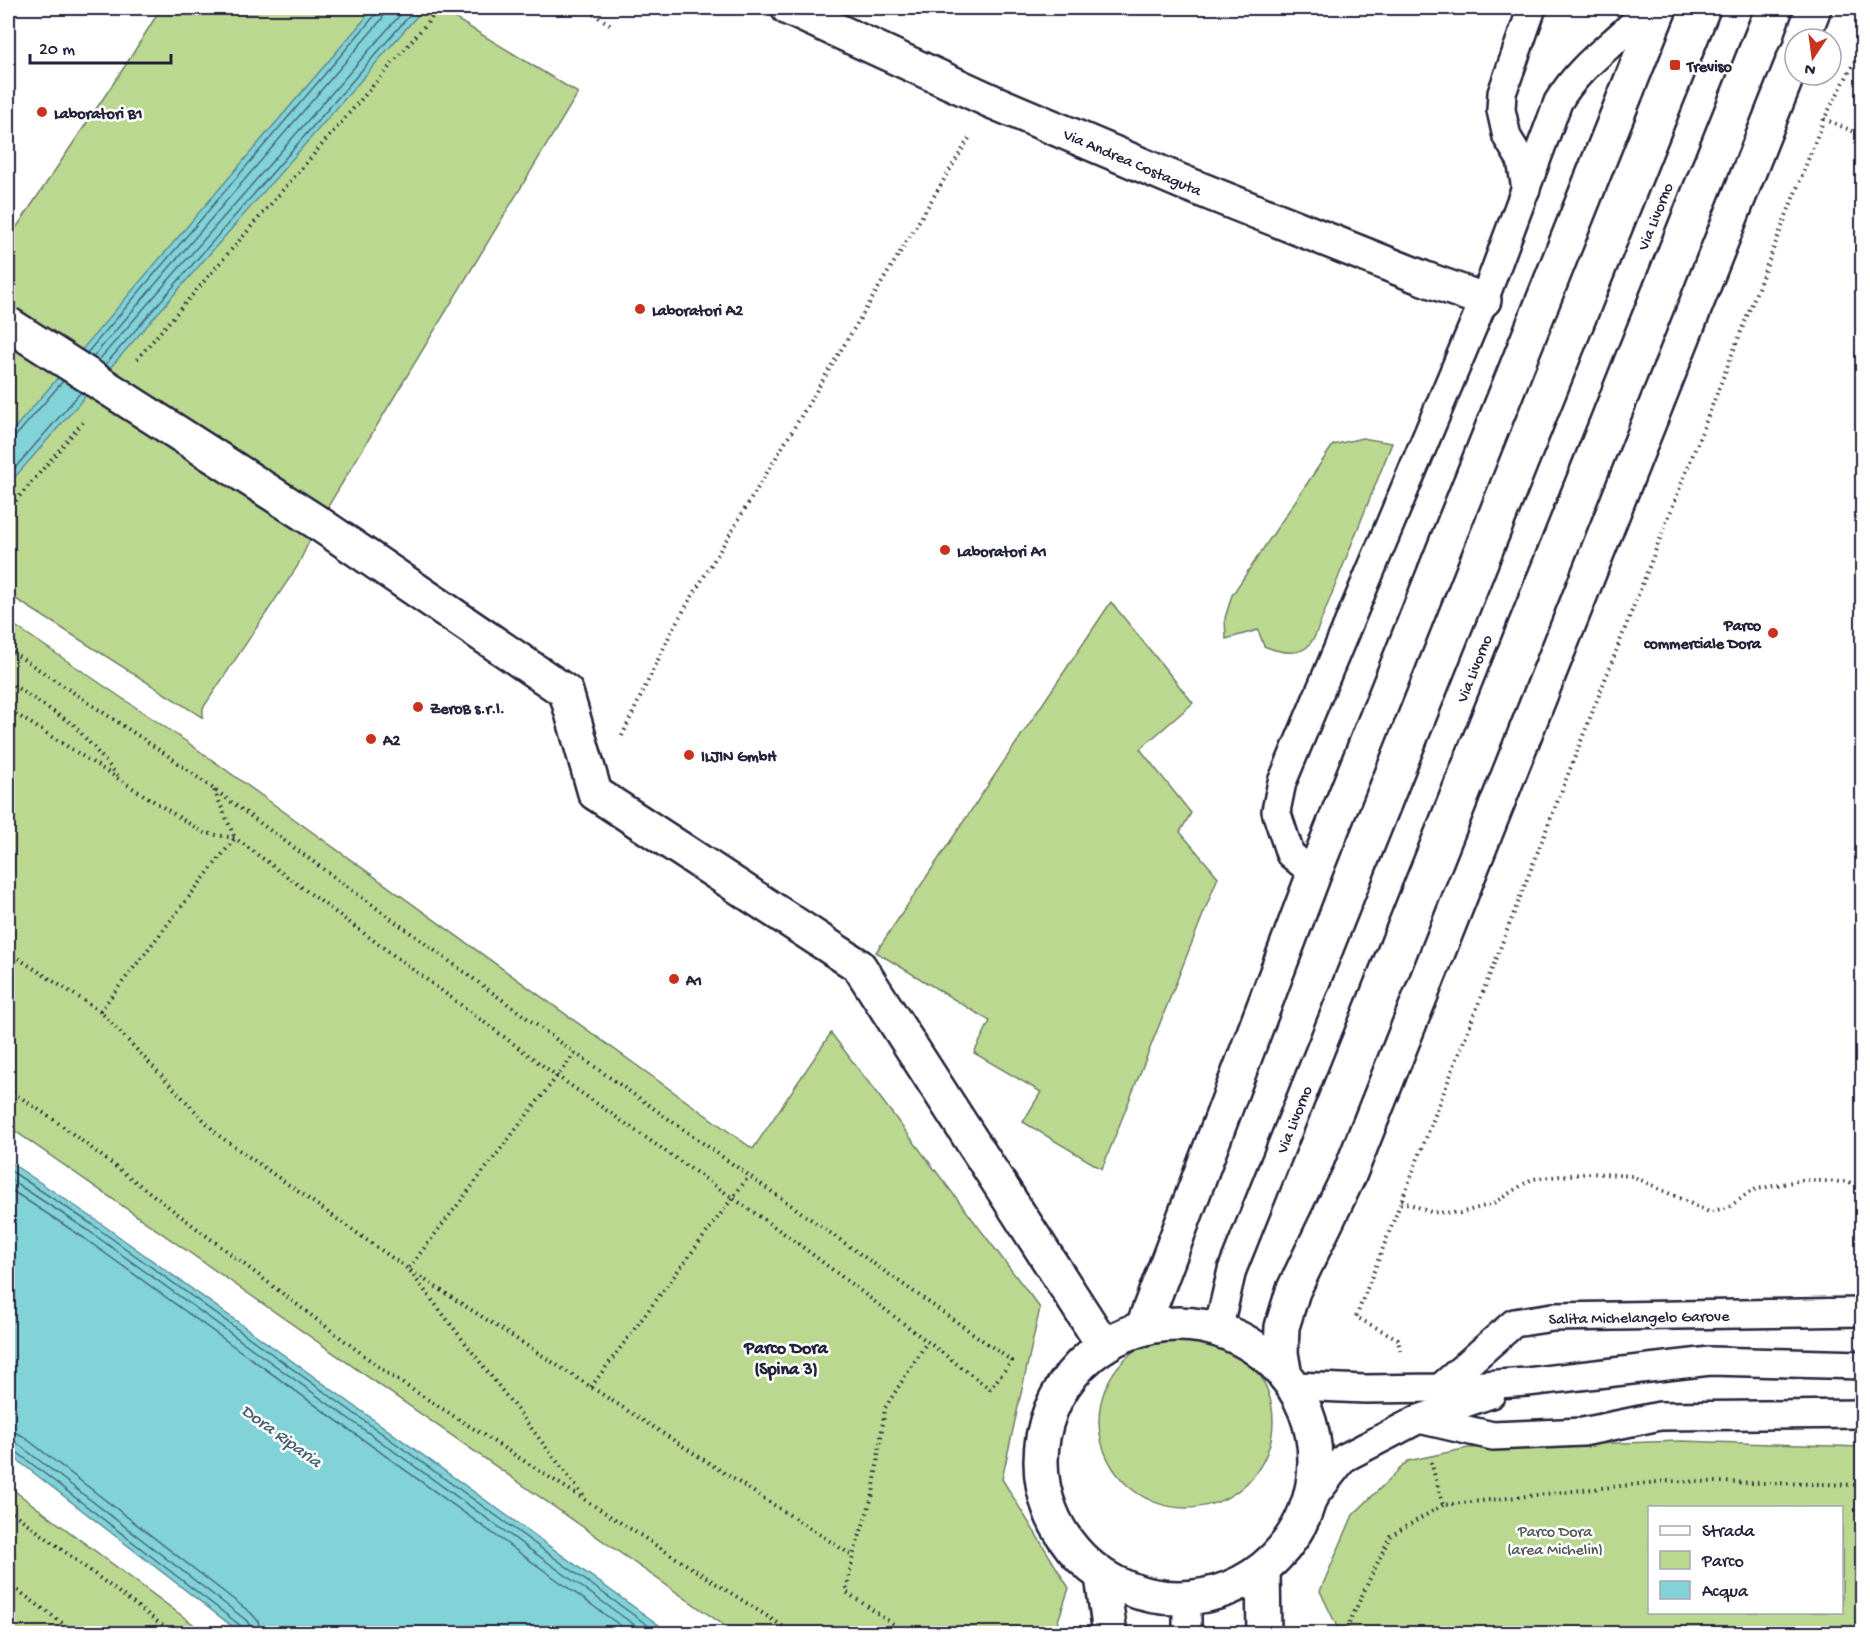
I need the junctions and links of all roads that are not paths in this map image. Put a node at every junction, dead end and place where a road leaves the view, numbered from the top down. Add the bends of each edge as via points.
1 (788, 8) edge
2 (1532, 8) edge
3 (1648, 8) edge
4 (1660, 8) edge
5 (1738, 8) edge
6 (1814, 8) edge
7 (1807, 27) edge
8 (1783, 86) edge
9 (1526, 189) junction
10 (1484, 300) junction
11 (8, 324) edge
12 (1314, 874) junction
13 (1863, 1312) edge
14 (1142, 1329) junction
15 (1218, 1330) junction
16 (1104, 1346) junction
17 (1863, 1365) edge
18 (1290, 1381) junction
19 (1527, 1382) junction
20 (1440, 1388) junction
21 (1863, 1414) edge
22 (1419, 1419) junction
23 (1309, 1503) junction
24 (1263, 1570) junction
25 (1102, 1576) junction
26 (1187, 1597) junction
27 (1110, 1634) edge
28 (1187, 1634) edge
29 (1264, 1634) edge

1 - 10 main road, Via Andrea Costaguta via 991,101 1182,182
2 - 9 lane via 1502,93 1501,110 1507,137 1521,160
3 - 9 lane via 1570,83 1558,102
4 - 12 main road
5 - 15 lane, Via Livorno via 1232,1270
6 - 7 main road
8 - 18 main road via 1350,1173 1293,1291 1282,1327 1281,1353
9 - 10 lane
10 - 12 lane via 1282,782 1276,811 1290,854
11 - 16 main road, bridge via 318,523 566,692 595,793 859,966
12 - 14 main road
13 - 20 lane, Salita Michelangelo Garove via 1553,1317 1514,1323
14 - 15 main road via 1173,1324
14 - 16 main road
15 - 18 main road via 1248,1343
16 - 25 main road via 1076,1370 1056,1400 1044,1434 1041,1471 1049,1506 1065,1539
17 - 19 lane via 1710,1361
18 - 20 lane via 1365,1389
18 - 23 main road via 1309,1414 1313,1435 1315,1476
19 - 20 lane
19 - 22 lane
21 - 22 lane via 1660,1416 1583,1432 1493,1436
22 - 23 lane via 1344,1458
23 - 24 main road via 1288,1544
24 - 26 main road via 1235,1587
24 - 29 main road
25 - 26 main road via 1126,1590 1155,1597
25 - 27 main road
26 - 28 lane

